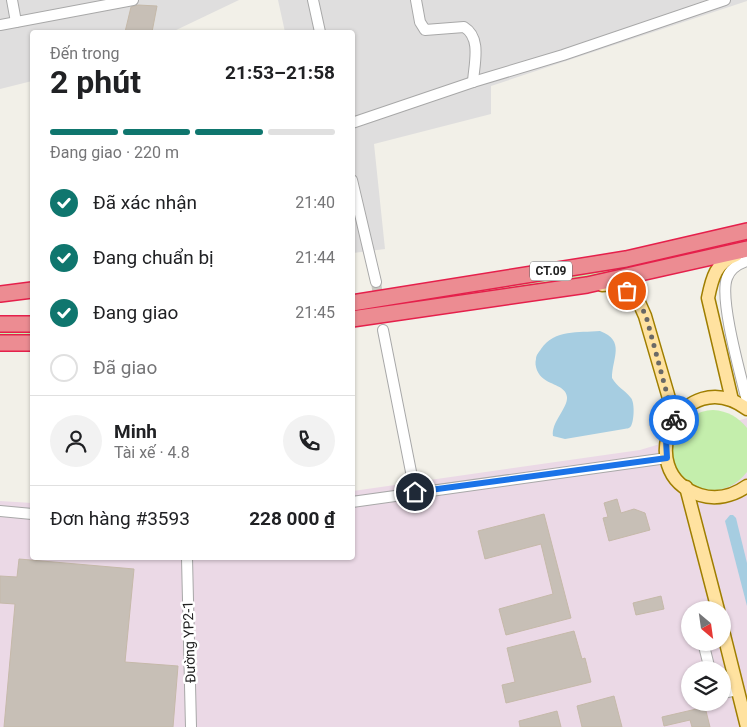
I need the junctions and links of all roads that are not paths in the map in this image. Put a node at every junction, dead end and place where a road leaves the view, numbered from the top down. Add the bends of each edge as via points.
1 (12, 0) edge
2 (133, 0) edge
3 (313, 0) edge
4 (416, 0) edge
5 (725, 0) edge
6 (16, 22) junction
7 (0, 25) edge
8 (320, 30) edge
9 (473, 82) junction
10 (355, 123) edge
11 (355, 193) edge
12 (747, 231) edge
13 (747, 250) edge
14 (747, 261) edge
15 (376, 282) tunnel mouth
16 (587, 285) junction
17 (30, 290) edge
18 (0, 294) edge
19 (355, 302) edge
20 (355, 319) edge
21 (0, 324) edge
22 (30, 324) edge
23 (383, 330) tunnel mouth
24 (0, 342) edge
25 (30, 343) edge
26 (732, 400) junction
27 (747, 401) edge
28 (747, 409) edge
29 (675, 419) junction
30 (667, 458) junction
31 (747, 486) edge
32 (686, 488) junction
33 (415, 492) junction
34 (355, 502) edge
35 (0, 511) edge
36 (30, 514) edge
37 (187, 560) edge
38 (716, 601) edge
39 (728, 651) edge
40 (738, 690) junction
41 (731, 691) edge
42 (192, 727) edge
43 (747, 727) edge

1 - 6 street
2 - 6 street
3 - 8 street
4 - 9 street via 425,30 464,27 471,33 476,43
5 - 9 street
6 - 7 street
9 - 10 street
11 - 15 street
12 - 19 highway, CT.09 via 626,259
13 - 16 highway, CT.09
13 - 26 main road via 726,259 717,269 708,298
14 - 27 street via 731,271 724,289
16 - 20 highway, CT.09
16 - 29 main road via 615,284 637,298 646,316
17 - 18 highway
21 - 22 highway
23 - 33 street
24 - 25 highway
26 - 28 main road
26 - 29 main road via 701,400 688,406
29 - 30 main road via 666,440
30 - 32 main road via 674,476
30 - 33 street
31 - 32 main road via 732,494 715,497
32 - 38 main road
33 - 34 street
35 - 36 street
37 - 42 street, Đường YP2-1
39 - 40 main road
40 - 41 street
40 - 43 main road

